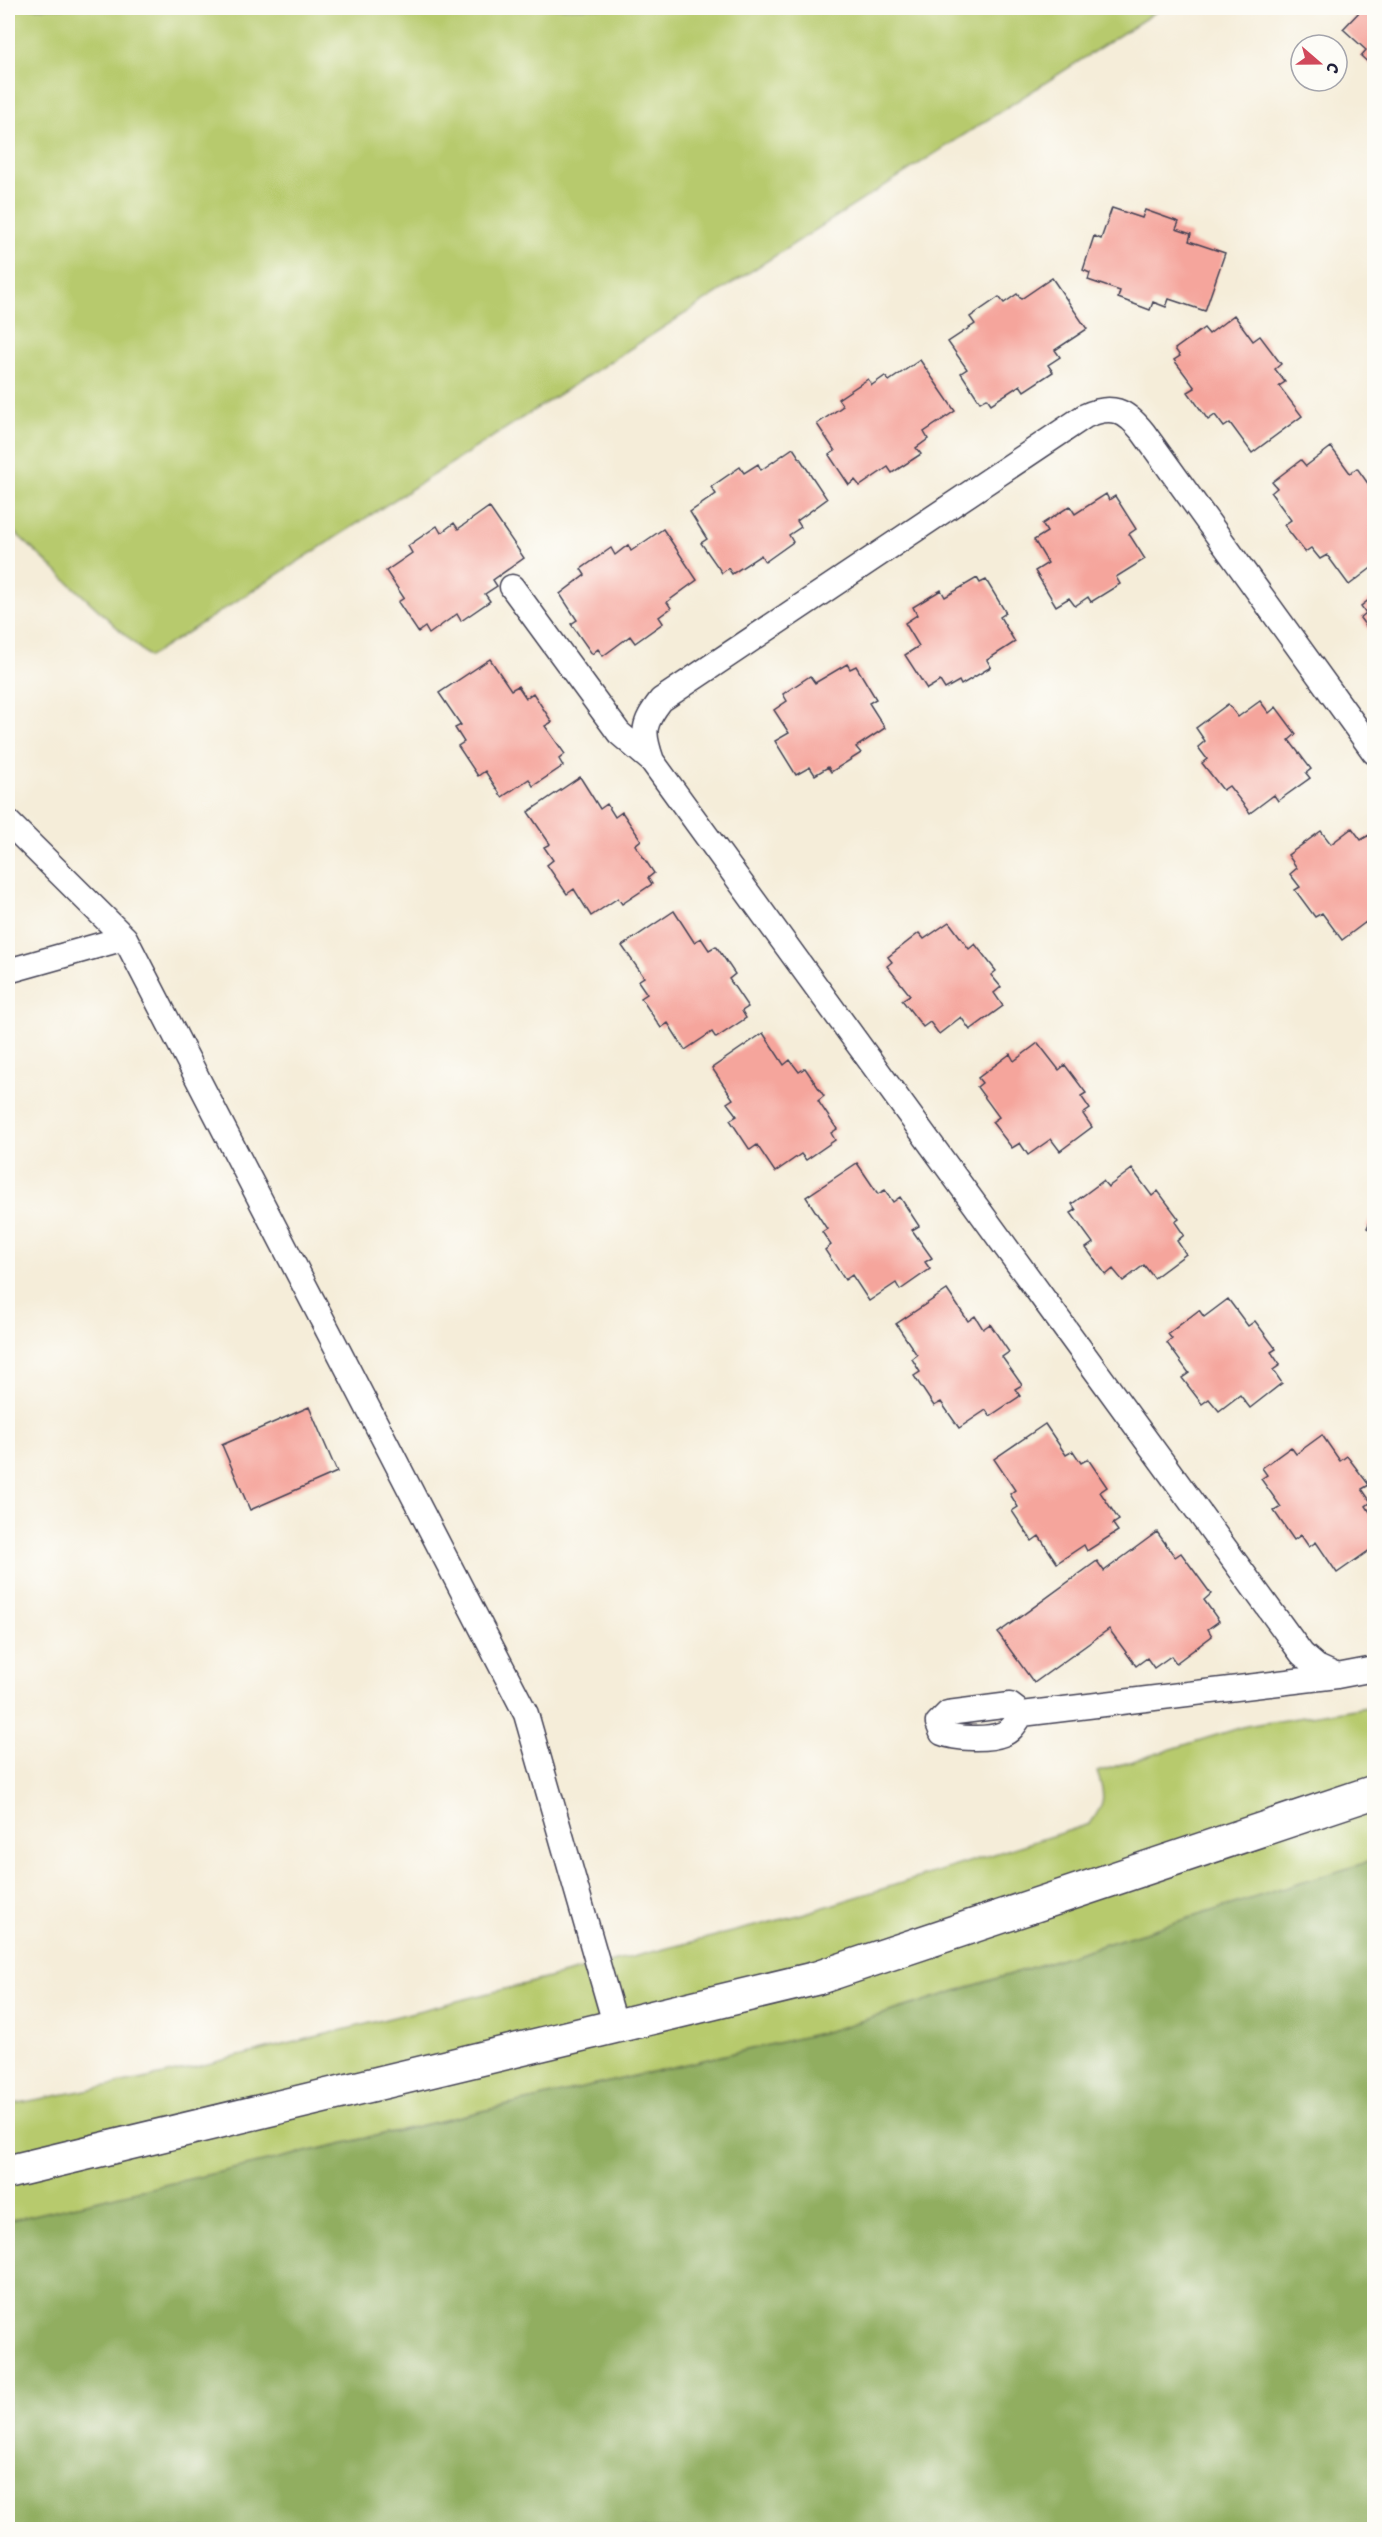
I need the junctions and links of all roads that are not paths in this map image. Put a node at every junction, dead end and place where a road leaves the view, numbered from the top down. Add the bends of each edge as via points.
1 (512, 587) dead end
2 (1374, 752) edge
3 (652, 760) junction
4 (8, 822) edge
5 (125, 938) junction
6 (8, 971) edge
7 (1374, 1669) edge
8 (1337, 1676) junction
9 (1022, 1714) dead end
10 (1374, 1792) edge
11 (616, 2027) junction
12 (8, 2172) edge

1 - 3 lane via 619,733
2 - 3 lane via 1143,432 1117,411 1101,409 661,700 648,717 643,735
3 - 8 lane via 1302,1654 1317,1667
4 - 5 lane
5 - 6 lane
5 - 11 lane via 526,1714
7 - 8 lane
8 - 9 lane
10 - 11 street via 817,1978
11 - 12 street

